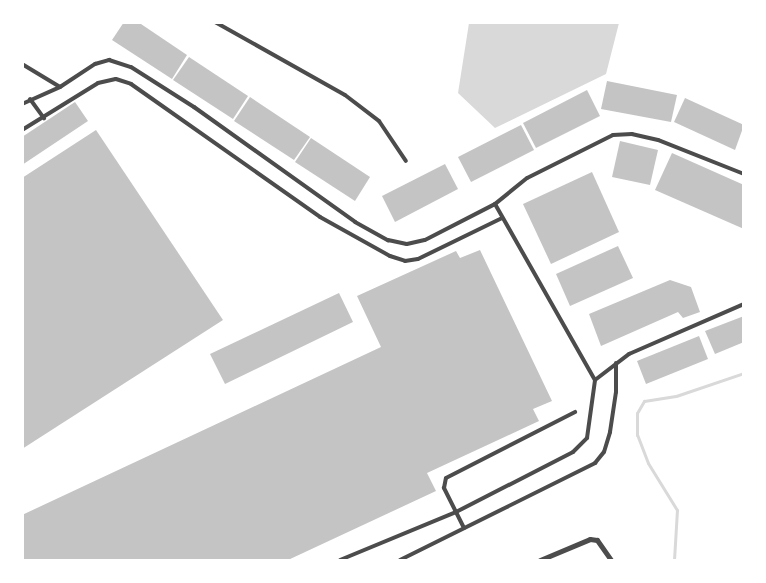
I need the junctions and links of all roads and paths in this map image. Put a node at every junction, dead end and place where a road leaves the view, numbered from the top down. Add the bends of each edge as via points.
1 (215, 22) edge
2 (22, 64) edge
3 (60, 87) junction
4 (30, 99) junction
5 (22, 104) edge
6 (44, 118) junction
7 (22, 130) edge
8 (406, 161) dead end
9 (744, 174) edge
10 (495, 204) junction
11 (502, 218) junction
12 (744, 304) edge
13 (616, 363) junction
14 (595, 380) junction
15 (575, 412) dead end
16 (456, 512) junction
17 (464, 528) junction
18 (340, 560) edge
19 (400, 560) edge
20 (540, 560) edge
21 (612, 560) edge

1 - 8 lane via 345,95 379,121
2 - 3 lane
3 - 4 lane
3 - 10 lane via 95,64 109,60 131,67 194,107 355,222 388,240 407,244 425,240
4 - 5 lane
4 - 6 lane
6 - 7 lane
6 - 11 lane via 107,80 131,84 320,217 405,261 418,260
9 - 10 lane via 658,140 632,134 613,135 527,178
10 - 11 lane
11 - 14 lane
12 - 13 lane via 629,354
13 - 14 lane
13 - 17 lane via 616,392 610,432 604,452 595,463
14 - 16 lane via 587,438 579,447
15 - 16 lane via 446,478 444,488
16 - 17 lane
16 - 18 lane
17 - 19 lane
20 - 21 street via 590,539 597,540

